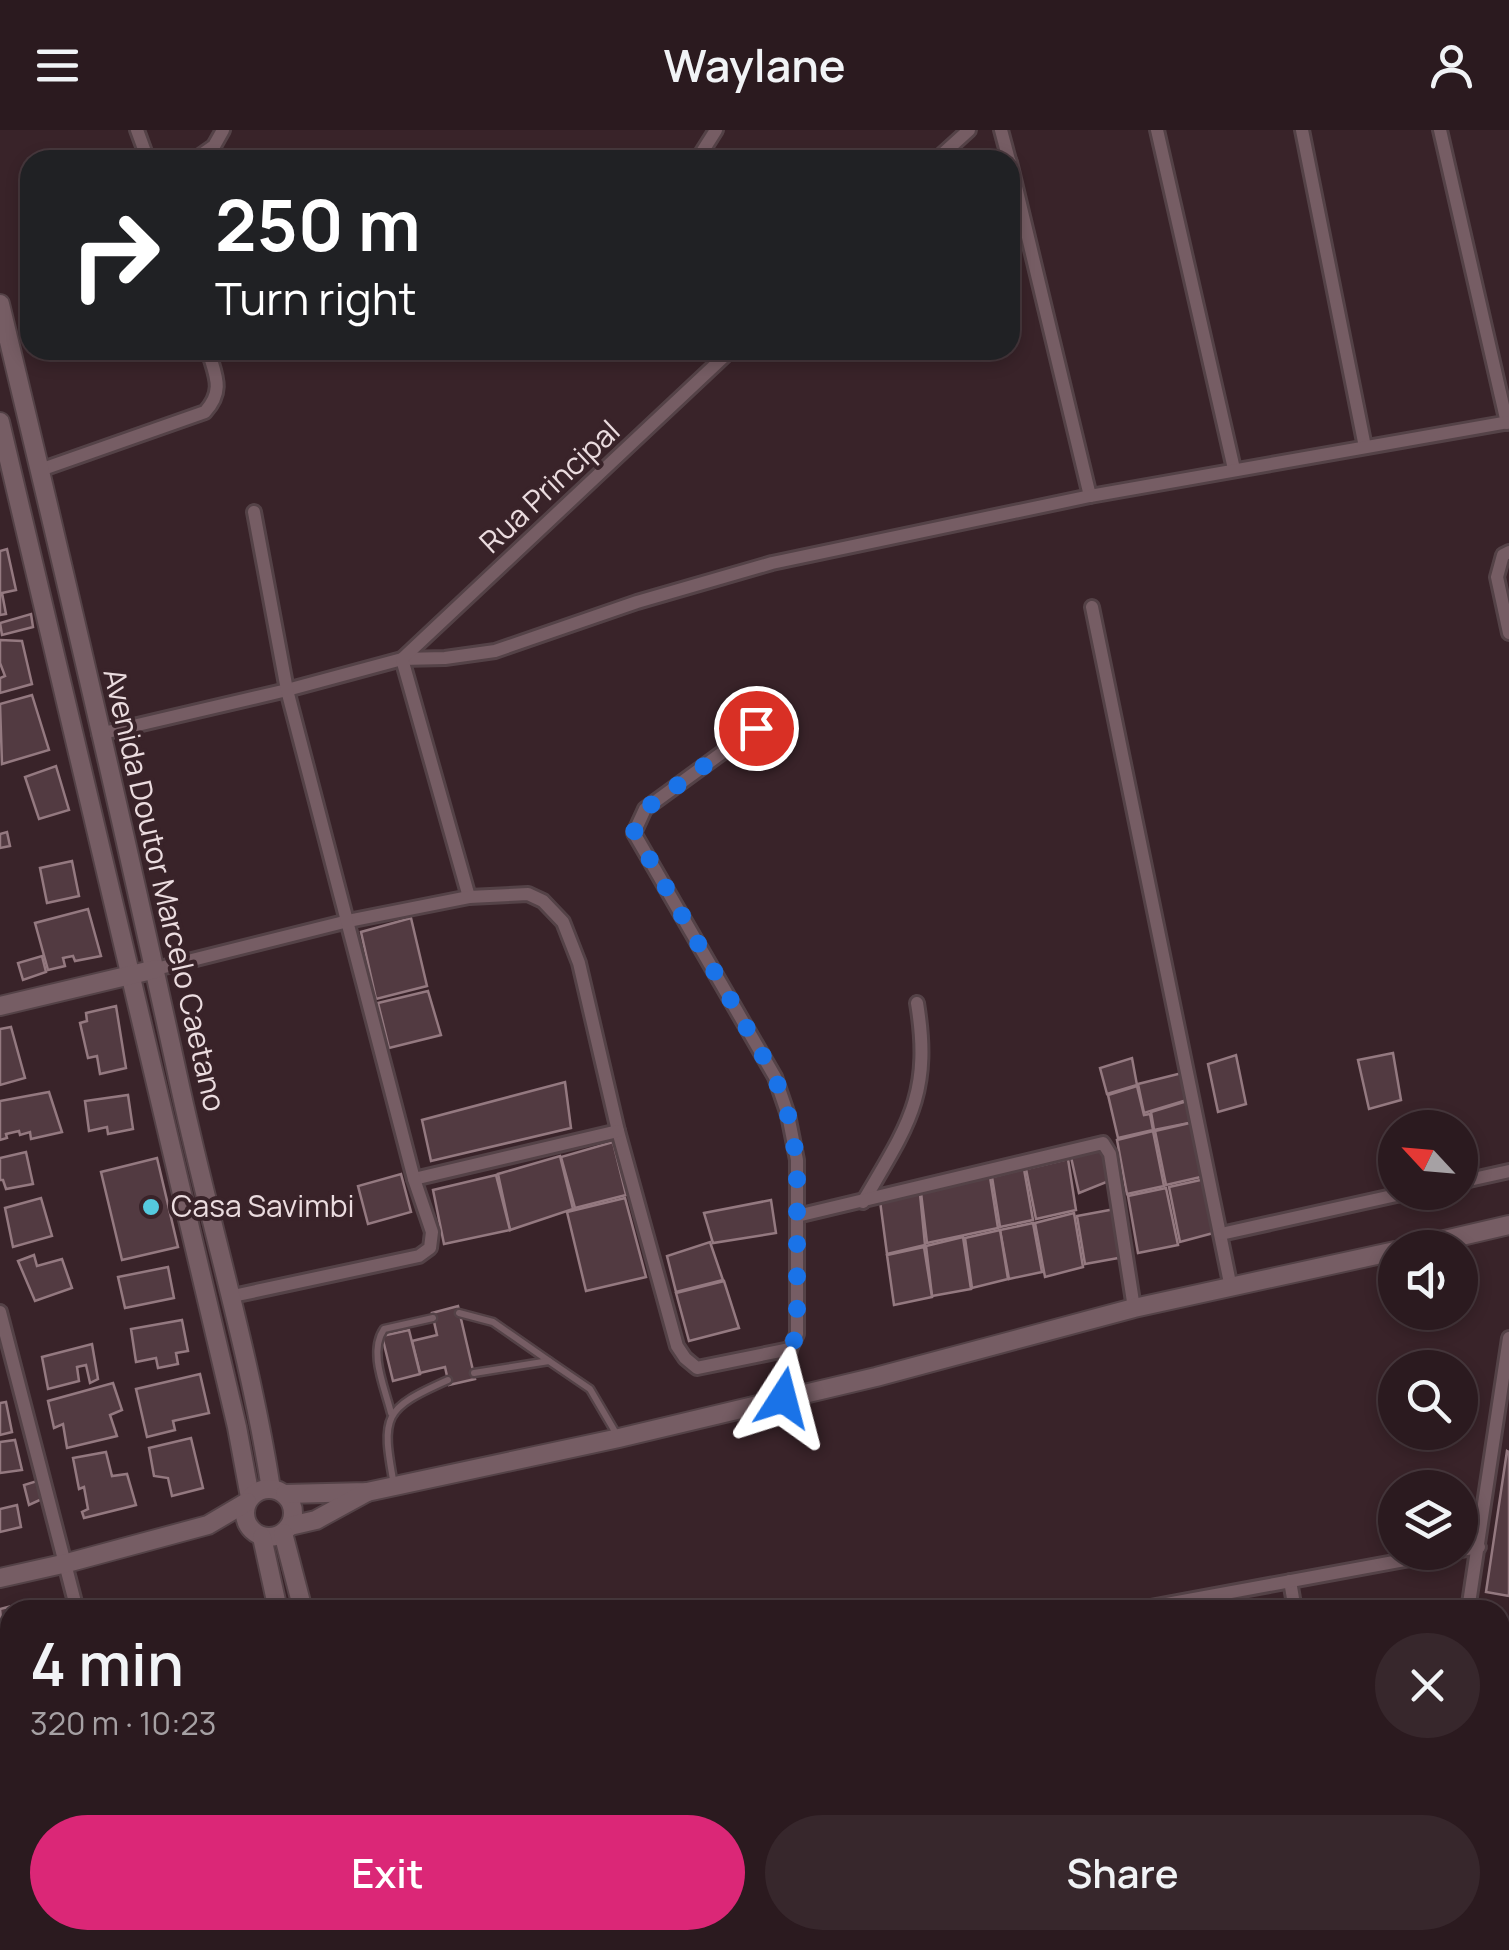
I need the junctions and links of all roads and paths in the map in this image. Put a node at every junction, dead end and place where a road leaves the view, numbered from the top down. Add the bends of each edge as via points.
1 (223, 130) edge
2 (969, 130) edge
3 (1157, 130) edge
4 (1302, 130) edge
5 (1440, 130) edge
6 (208, 150) edge
7 (947, 150) edge
8 (1020, 203) edge
9 (0, 304) edge
10 (211, 360) edge
11 (720, 360) edge
12 (0, 422) edge
13 (1508, 422) edge
14 (1365, 447) junction
15 (4, 455) edge
16 (1234, 468) junction
17 (40, 470) junction
18 (1090, 496) junction
19 (254, 512) dead end
20 (1509, 552) edge
21 (1092, 608) dead end
22 (1509, 634) edge
23 (402, 658) junction
24 (287, 690) junction
25 (756, 728) dead end
26 (99, 734) junction
27 (468, 897) junction
28 (348, 921) junction
29 (156, 970) junction
30 (130, 976) junction
31 (917, 1003) dead end
32 (0, 1006) edge
33 (618, 1131) junction
34 (1509, 1171) edge
35 (1478, 1178) edge
36 (414, 1179) junction
37 (1378, 1199) edge
38 (863, 1202) junction
39 (797, 1216) junction
40 (1509, 1225) edge
41 (1478, 1232) edge
42 (1221, 1234) junction
43 (1378, 1255) edge
44 (1231, 1288) junction
45 (233, 1296) junction
46 (1134, 1308) junction
47 (0, 1312) edge
48 (460, 1313) dead end
49 (433, 1318) dead end
50 (1509, 1338) edge
51 (790, 1349) junction
52 (549, 1361) junction
53 (474, 1373) dead end
54 (448, 1380) dead end
55 (783, 1398) junction
56 (391, 1413) junction
57 (619, 1438) junction
58 (394, 1486) junction
59 (278, 1491) junction
60 (367, 1492) junction
61 (248, 1500) junction
62 (208, 1525) junction
63 (286, 1530) junction
64 (259, 1536) junction
65 (1479, 1547) joint
66 (67, 1564) junction
67 (1378, 1565) edge
68 (0, 1578) edge
69 (1290, 1581) junction
70 (75, 1600) edge
71 (275, 1600) edge
72 (301, 1600) edge
73 (1188, 1600) edge
74 (1293, 1600) edge
75 (1470, 1600) edge

1 - 6 street
2 - 7 street
3 - 16 street
4 - 14 street
5 - 13 street
8 - 18 street
9 - 17 street, Avenida Doutor Marcelo Caetano
10 - 17 street via 218,387 206,412
11 - 23 street, Rua Principal
12 - 15 street, Avenida Doutor Marcelo Caetano
13 - 14 street
14 - 16 street
15 - 30 street, Avenida Doutor Marcelo Caetano
16 - 18 street
17 - 26 street, Avenida Doutor Marcelo Caetano
18 - 23 street via 772,563 495,651
19 - 24 street
20 - 22 street via 1497,577
21 - 42 street
23 - 24 street
23 - 27 street
24 - 26 street
24 - 28 street
25 - 39 street via 645,809 634,832 775,1077 797,1160
26 - 29 street, Avenida Doutor Marcelo Caetano
27 - 28 street
27 - 33 street via 528,894 563,922 580,963
28 - 29 street
28 - 36 street
29 - 30 street
29 - 45 street, Avenida Doutor Marcelo Caetano
30 - 32 street
30 - 61 street, Avenida Doutor Marcelo Caetano via 237,1427
31 - 38 street via 922,1078 907,1126
33 - 36 street
33 - 51 street via 685,1358 697,1368
34 - 35 street
36 - 45 street via 432,1232 430,1248 419,1256
37 - 42 street
38 - 39 street
38 - 46 street via 1103,1143
39 - 51 street via 797,1334
40 - 41 street
42 - 44 street
43 - 44 street
44 - 46 street
45 - 59 street, Avenida Doutor Marcelo Caetano
46 - 55 street
47 - 66 street
48 - 52 lane via 493,1322
49 - 56 lane via 384,1329 377,1339
50 - 65 street
51 - 55 street
52 - 53 lane
52 - 57 lane via 590,1389
54 - 56 lane
55 - 57 street
56 - 58 lane via 386,1442
57 - 58 street
58 - 60 street
59 - 60 street
59 - 61 street via 258,1491
59 - 63 street, Avenida Doutor Marcelo Caetano via 293,1509
60 - 63 street
61 - 62 street
61 - 64 street, Avenida Doutor Marcelo Caetano via 245,1520
62 - 64 street
62 - 66 street
63 - 64 street
63 - 72 street, Avenida Doutor Marcelo Caetano
64 - 71 street, Avenida Doutor Marcelo Caetano
65 - 75 street
66 - 68 street
66 - 70 street
67 - 69 street
69 - 73 street
69 - 74 street

